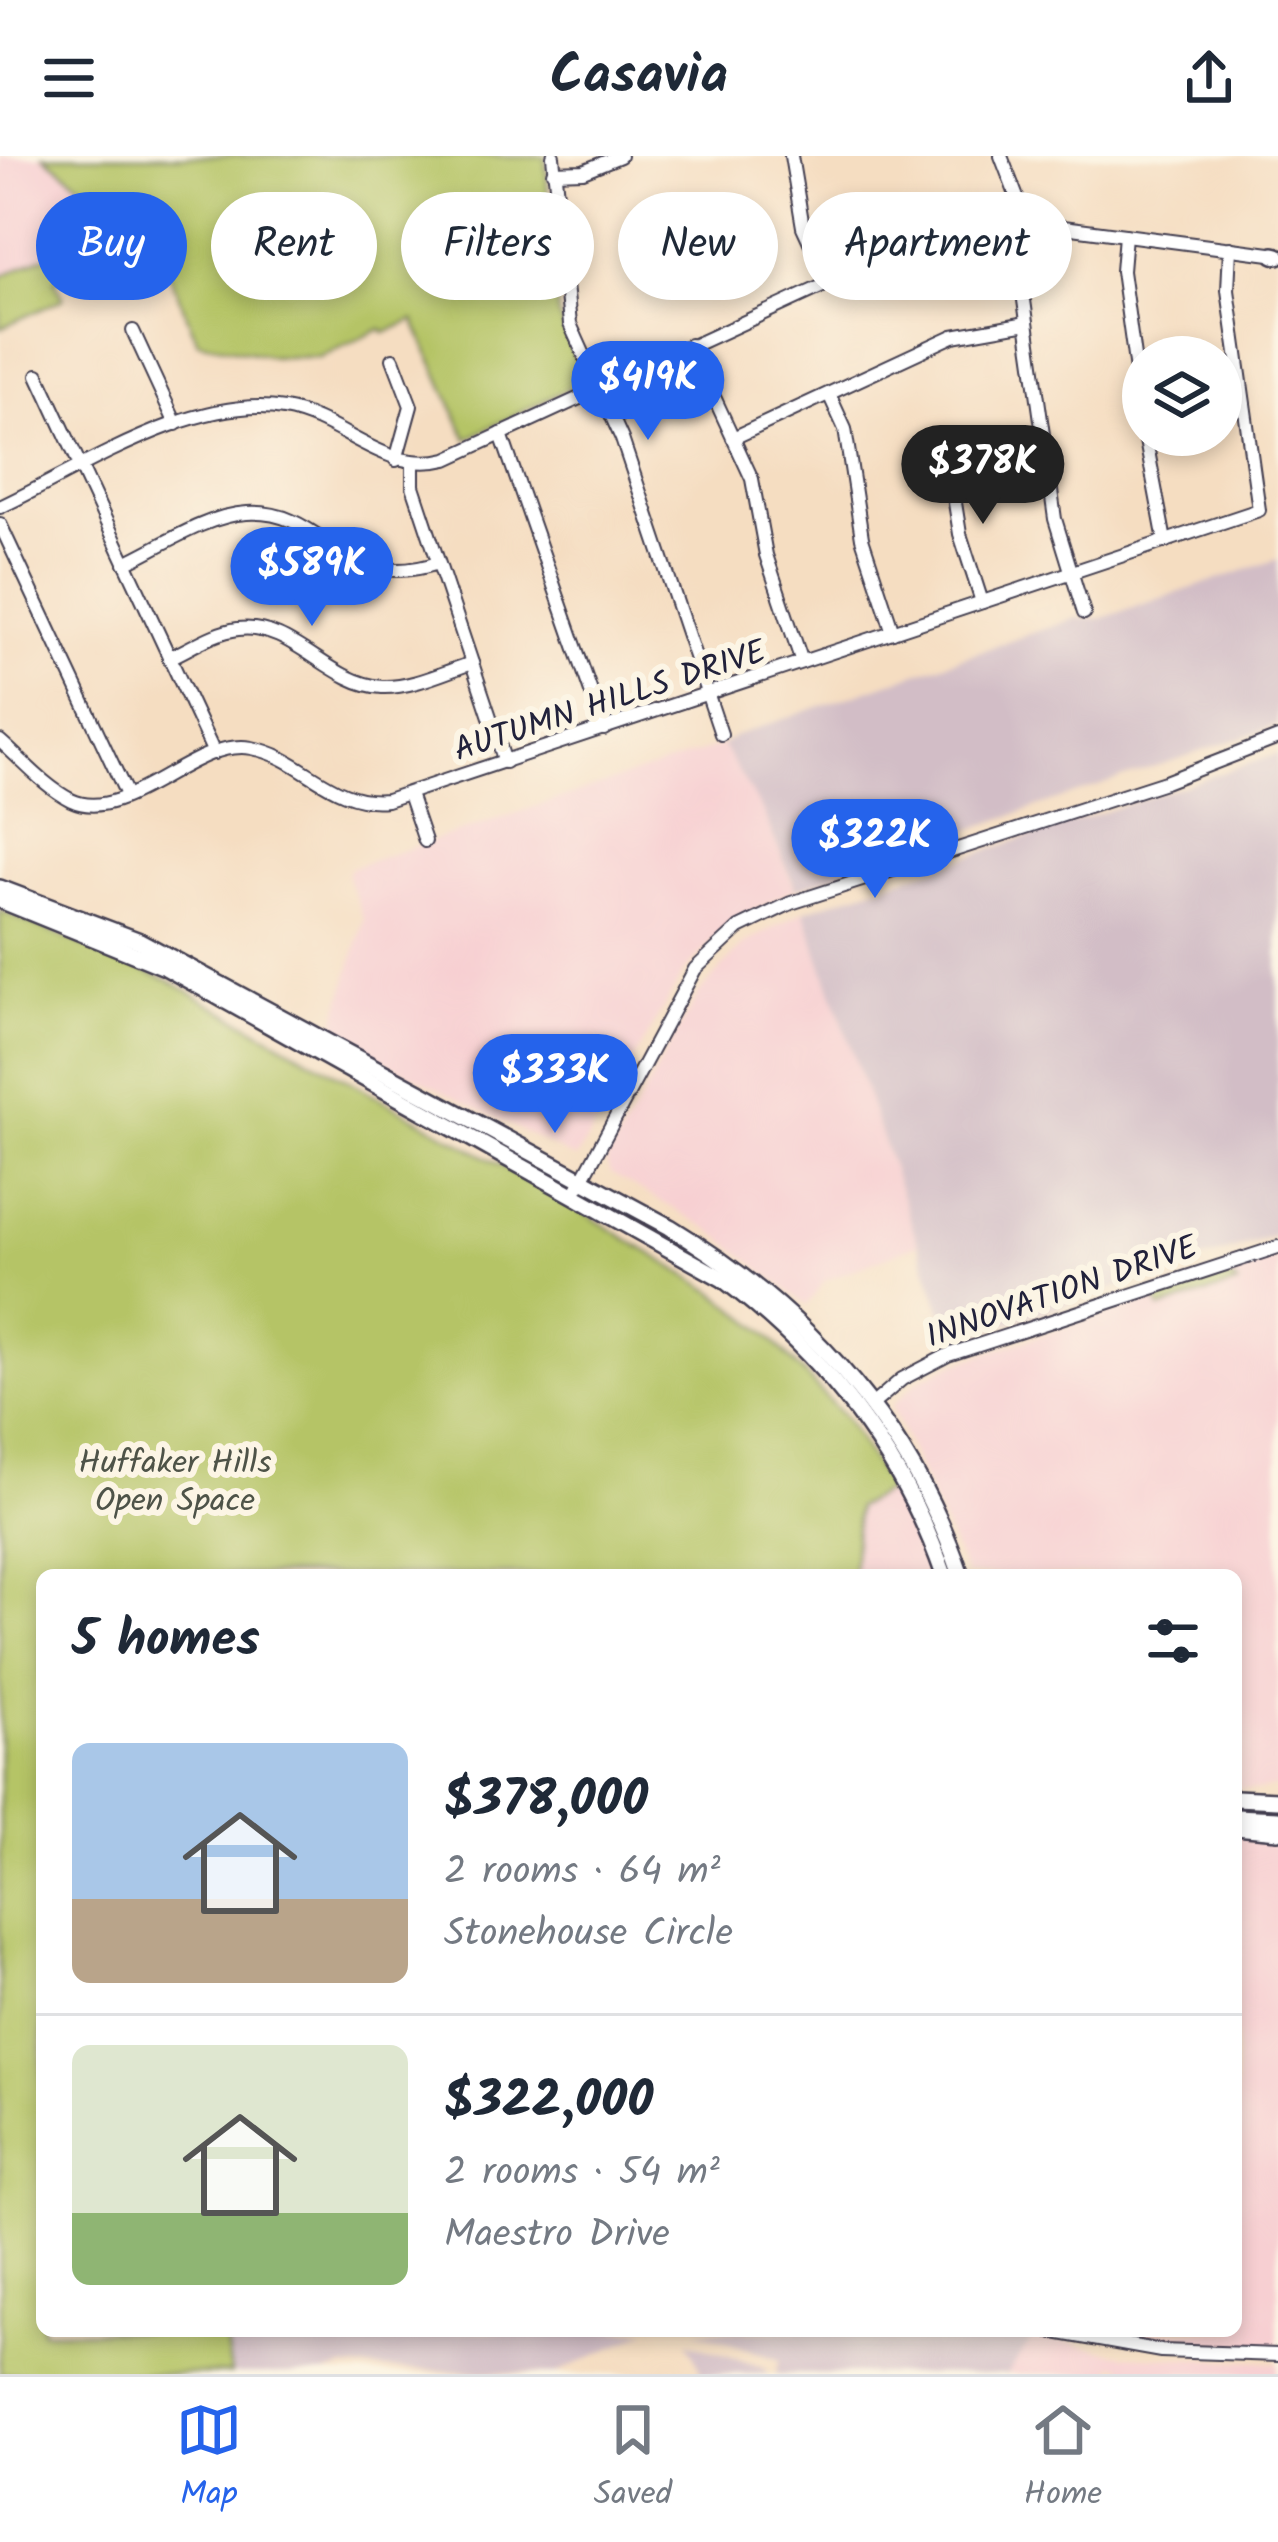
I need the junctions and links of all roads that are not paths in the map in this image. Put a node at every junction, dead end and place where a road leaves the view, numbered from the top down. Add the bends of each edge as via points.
1 (554, 156) edge
2 (620, 156) edge
3 (791, 156) edge
4 (1001, 156) edge
5 (554, 172) junction
6 (1016, 192) edge
7 (802, 221) edge
8 (1072, 228) edge
9 (1125, 235) junction
10 (1230, 248) junction
11 (1277, 255) edge
12 (802, 293) edge
13 (1024, 300) edge
14 (1027, 323) junction
15 (133, 331) dead end
16 (1131, 336) edge
17 (690, 345) junction
18 (394, 359) dead end
19 (38, 375) dead end
20 (599, 388) junction
21 (829, 394) junction
22 (176, 424) junction
23 (501, 434) junction
24 (734, 438) junction
25 (1149, 456) edge
26 (948, 459) dead end
27 (396, 460) junction
28 (413, 463) junction
29 (82, 468) junction
30 (0, 507) edge
31 (0, 524) edge
32 (1165, 541) junction
33 (125, 563) junction
34 (439, 563) junction
35 (1070, 573) junction
36 (982, 602) junction
37 (1084, 614) dead end
38 (893, 632) junction
39 (170, 658) junction
40 (472, 662) junction
41 (802, 662) junction
42 (707, 694) junction
43 (604, 729) junction
44 (722, 734) dead end
45 (1278, 738) edge
46 (0, 741) edge
47 (214, 753) junction
48 (505, 762) junction
49 (410, 794) junction
50 (127, 795) junction
51 (425, 841) dead end
52 (0, 888) edge
53 (0, 900) edge
54 (578, 1186) junction
55 (1278, 1246) edge
56 (873, 1404) junction
57 (941, 1569) edge
58 (958, 1569) edge
59 (1278, 1789) edge
60 (1242, 1797) edge
61 (1242, 1798) edge
62 (1278, 1800) edge
63 (1242, 1817) edge
64 (1278, 1819) edge
65 (1242, 1828) edge
66 (1278, 1831) edge
67 (1083, 2337) edge
68 (1278, 2355) edge

1 - 5 street
2 - 5 street
3 - 7 street
4 - 6 street
5 - 20 street via 566,310
8 - 9 street
9 - 10 street
9 - 16 street
10 - 11 street
10 - 32 street, AUTUMN HILLS DRIVE via 1228,290 1259,510
12 - 17 street
13 - 14 street
14 - 21 street via 953,336
14 - 35 street
15 - 22 street
17 - 20 street
17 - 24 street
18 - 27 street via 411,406
19 - 29 street
20 - 23 street
20 - 42 street
21 - 24 street
21 - 38 street via 845,430 862,538
22 - 27 street via 226,409 285,410
22 - 29 street
23 - 28 street via 447,459
23 - 43 street
24 - 41 street
25 - 32 street
26 - 36 street
27 - 28 street
28 - 34 street via 413,487
29 - 30 street
29 - 33 street
31 - 50 street
32 - 35 street, AUTUMN HILLS DRIVE
33 - 34 street via 251,512 289,521 379,572
33 - 39 street
34 - 40 street
35 - 36 street, AUTUMN HILLS DRIVE
35 - 37 street
36 - 38 street, AUTUMN HILLS DRIVE
38 - 41 street, AUTUMN HILLS DRIVE
39 - 40 street via 253,628 379,687
39 - 47 street
40 - 48 street
41 - 42 street, AUTUMN HILLS DRIVE
42 - 43 street, AUTUMN HILLS DRIVE
42 - 44 street
43 - 48 street, AUTUMN HILLS DRIVE
45 - 54 street via 791,903 740,928 691,976
46 - 50 street, AUTUMN HILLS DRIVE via 72,800 100,805
47 - 49 street, AUTUMN HILLS DRIVE via 258,749 360,801
47 - 50 street, AUTUMN HILLS DRIVE
48 - 49 street, AUTUMN HILLS DRIVE
49 - 51 street
52 - 54 main road via 140,941
53 - 54 main road via 166,967
54 - 56 main road via 737,1269 800,1322
54 - 57 main road via 723,1279 804,1347 893,1463
55 - 56 street, INNOVATION DRIVE via 948,1355
56 - 58 main road via 926,1491
59 - 60 main road
61 - 62 main road
63 - 64 main road
65 - 66 main road
67 - 68 street via 1161,2351

